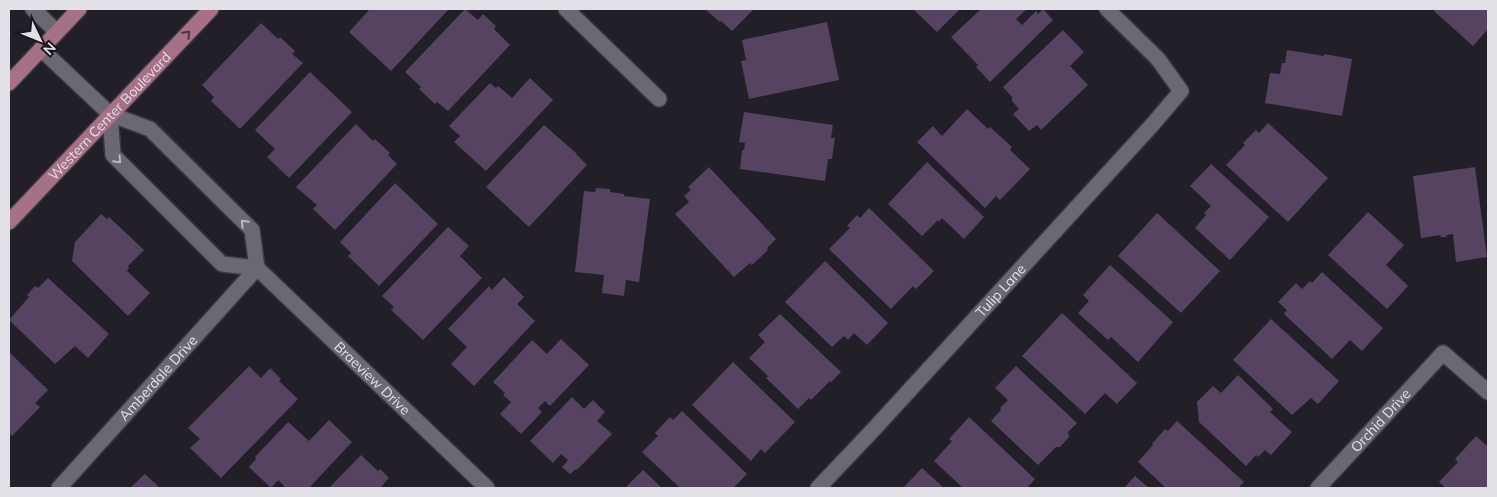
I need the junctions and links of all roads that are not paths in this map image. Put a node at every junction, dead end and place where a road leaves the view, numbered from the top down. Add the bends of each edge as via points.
1 (33, 9) edge
2 (79, 9) edge
3 (211, 9) edge
4 (566, 9) edge
5 (1107, 9) edge
6 (57, 32) junction
7 (41, 49) junction
8 (9, 83) edge
9 (659, 99) dead end
10 (110, 114) junction
11 (9, 222) edge
12 (257, 268) junction
13 (1488, 392) edge
14 (59, 488) edge
15 (487, 488) edge
16 (818, 488) edge
17 (1318, 488) edge

1 - 6 street
2 - 6 main road
10 -> 3 main road, Western Center Boulevard
4 - 9 street
5 - 16 street, Tulip Lane via 1158,59 1181,91
6 - 7 main road
7 - 8 main road
7 - 10 street
10 - 11 main road, Western Center Boulevard
12 -> 10 street via 252,230 150,129
10 -> 12 street via 113,155 222,264
12 - 14 street, Amberdale Drive
12 - 15 street, Braeview Drive
13 - 17 street, Orchid Drive via 1443,352

